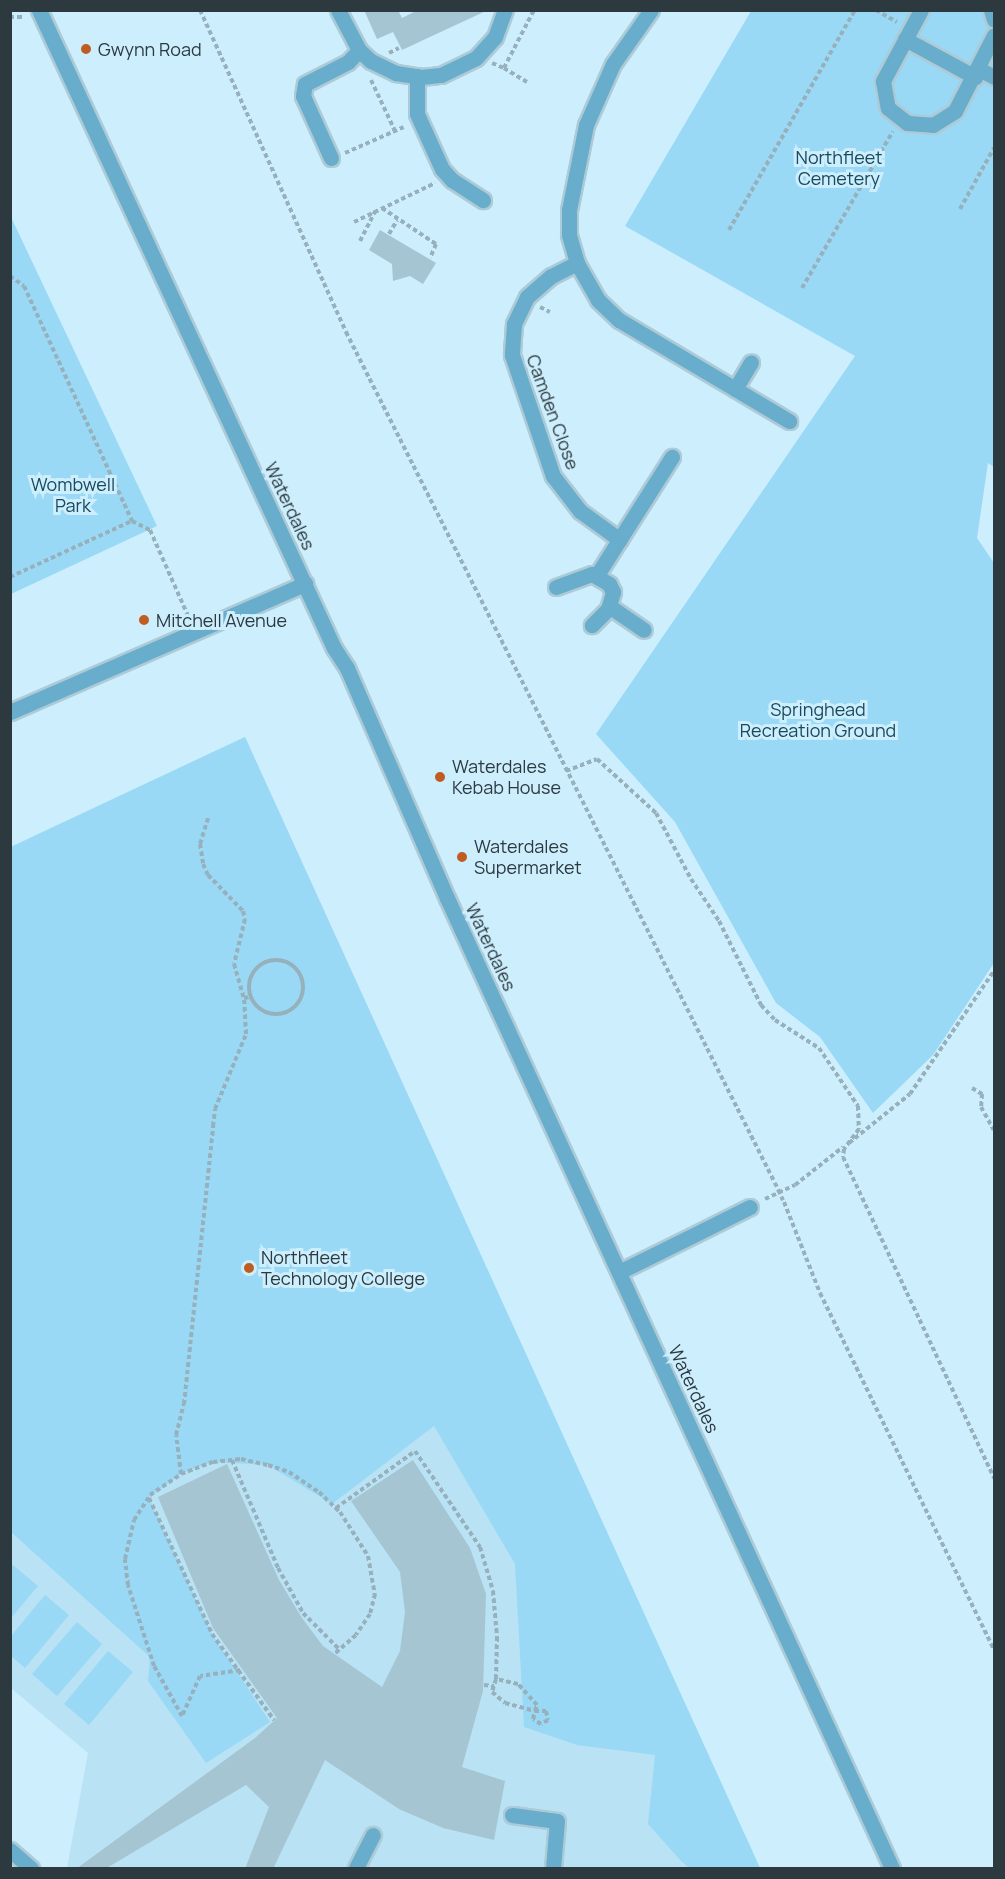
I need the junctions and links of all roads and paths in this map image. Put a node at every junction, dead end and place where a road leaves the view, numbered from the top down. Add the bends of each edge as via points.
1 (200, 10) edge
2 (338, 10) edge
3 (505, 10) edge
4 (534, 10) edge
5 (651, 10) edge
6 (855, 10) edge
7 (876, 10) edge
8 (921, 10) edge
9 (991, 10) edge
10 (35, 16) edge
11 (10, 17) edge
12 (994, 20) edge
13 (908, 34) junction
14 (994, 35) edge
15 (359, 50) junction
16 (484, 68) dead end
17 (504, 68) junction
18 (368, 73) dead end
19 (977, 73) junction
20 (417, 76) junction
21 (994, 77) edge
22 (527, 82) dead end
23 (899, 120) junction
24 (410, 128) dead end
25 (395, 131) junction
26 (994, 148) edge
27 (335, 157) joint
28 (435, 180) dead end
29 (483, 200) dead end
30 (382, 208) junction
31 (960, 209) dead end
32 (375, 212) junction
33 (397, 220) junction
34 (354, 222) dead end
35 (729, 230) dead end
36 (389, 234) dead end
37 (360, 241) dead end
38 (430, 258) dead end
39 (577, 263) junction
40 (10, 276) edge
41 (802, 288) dead end
42 (751, 362) dead end
43 (735, 389) junction
44 (789, 421) dead end
45 (672, 457) dead end
46 (132, 521) junction
47 (620, 540) junction
48 (597, 575) junction
49 (10, 577) edge
50 (305, 584) junction
51 (556, 587) dead end
52 (609, 606) junction
53 (201, 616) dead end
54 (592, 625) dead end
55 (193, 626) junction
56 (644, 630) dead end
57 (10, 712) edge
58 (566, 771) junction
59 (208, 818) dead end
60 (994, 971) edge
61 (250, 997) junction
62 (244, 998) junction
63 (972, 1088) dead end
64 (994, 1130) edge
65 (846, 1145) junction
66 (750, 1207) joint
67 (619, 1272) junction
68 (232, 1460) junction
69 (181, 1474) junction
70 (994, 1478) edge
71 (149, 1498) junction
72 (336, 1508) junction
73 (339, 1649) junction
74 (994, 1649) edge
75 (333, 1655) dead end
76 (238, 1670) junction
77 (496, 1679) junction
78 (484, 1684) dead end
79 (494, 1686) junction
80 (535, 1711) junction
81 (274, 1720) dead end
82 (512, 1815) dead end
83 (374, 1835) dead end
84 (10, 1850) edge
85 (31, 1869) edge
86 (356, 1869) edge
87 (553, 1869) edge
88 (892, 1869) edge

1 - 58 path via 346,332
2 - 15 street
3 - 20 street via 495,37 476,58 441,75
4 - 17 path
5 - 39 street via 613,64 586,125 569,210 569,235
6 - 35 path
7 - 13 path
8 - 13 street
9 - 12 street
10 - 11 path
10 - 50 street, Waterdales
13 - 19 street
13 - 23 street via 883,84 886,104
14 - 19 street
15 - 20 street via 380,66
15 - 27 street via 349,62 304,84 303,96
16 - 17 path via 492,63
17 - 22 path
18 - 25 path
19 - 21 street
19 - 23 street via 958,107 945,120 925,126
20 - 29 street via 417,114 442,169
23 - 41 path
24 - 25 path
25 - 27 path
26 - 31 path
28 - 30 path via 434,184
30 - 32 path
30 - 33 path
32 - 34 path
32 - 37 path
33 - 36 path
33 - 38 path via 436,244
39 - 43 street via 598,300 619,320
39 - 47 street, Camden Close via 551,276 527,297 513,329 512,355 543,453 557,483 580,511
40 - 46 path via 24,286
42 - 43 street
43 - 44 street
45 - 47 street
46 - 49 path
46 - 55 path via 150,530
47 - 48 street
48 - 51 street
48 - 52 street via 612,588
50 - 55 street
50 - 67 street, Waterdales via 364,705 447,898
52 - 54 street
52 - 56 street
53 - 55 path
55 - 57 street
58 - 65 path via 597,759 661,820 761,1005 775,1020 819,1048 858,1106 859,1129
58 - 74 path, bridge via 775,1183 820,1293
59 - 62 path via 200,844 203,864 208,875 243,911 245,919 234,964
60 - 65 path via 910,1094
61 - 61 path via 261,1010 286,1012 298,1002 300,977 290,964 266,962 253,973
61 - 62 path
62 - 69 path via 246,1034 213,1126 184,1404 176,1435
63 - 64 path via 982,1094 981,1107
65 - 66 path via 795,1185
65 - 70 path via 843,1157 858,1191
66 - 67 street
67 - 88 street, Waterdales
68 - 69 path via 213,1462
68 - 72 path via 268,1464 290,1472
68 - 73 path via 278,1568 303,1613
69 - 71 path
71 - 76 path via 212,1634
71 - 76 path via 135,1520 125,1559 128,1585 154,1666 182,1716 190,1702 194,1681 200,1676
72 - 73 path via 357,1533 375,1581 370,1614 356,1635
72 - 77 path via 415,1451 480,1547 493,1591
73 - 75 path
76 - 81 path
77 - 79 path
77 - 80 path via 518,1684 531,1695
78 - 79 path
79 - 80 path via 492,1692 505,1703
80 - 80 path via 533,1719 537,1723 548,1720 546,1711
82 - 87 street via 557,1821
83 - 86 street
84 - 85 street

